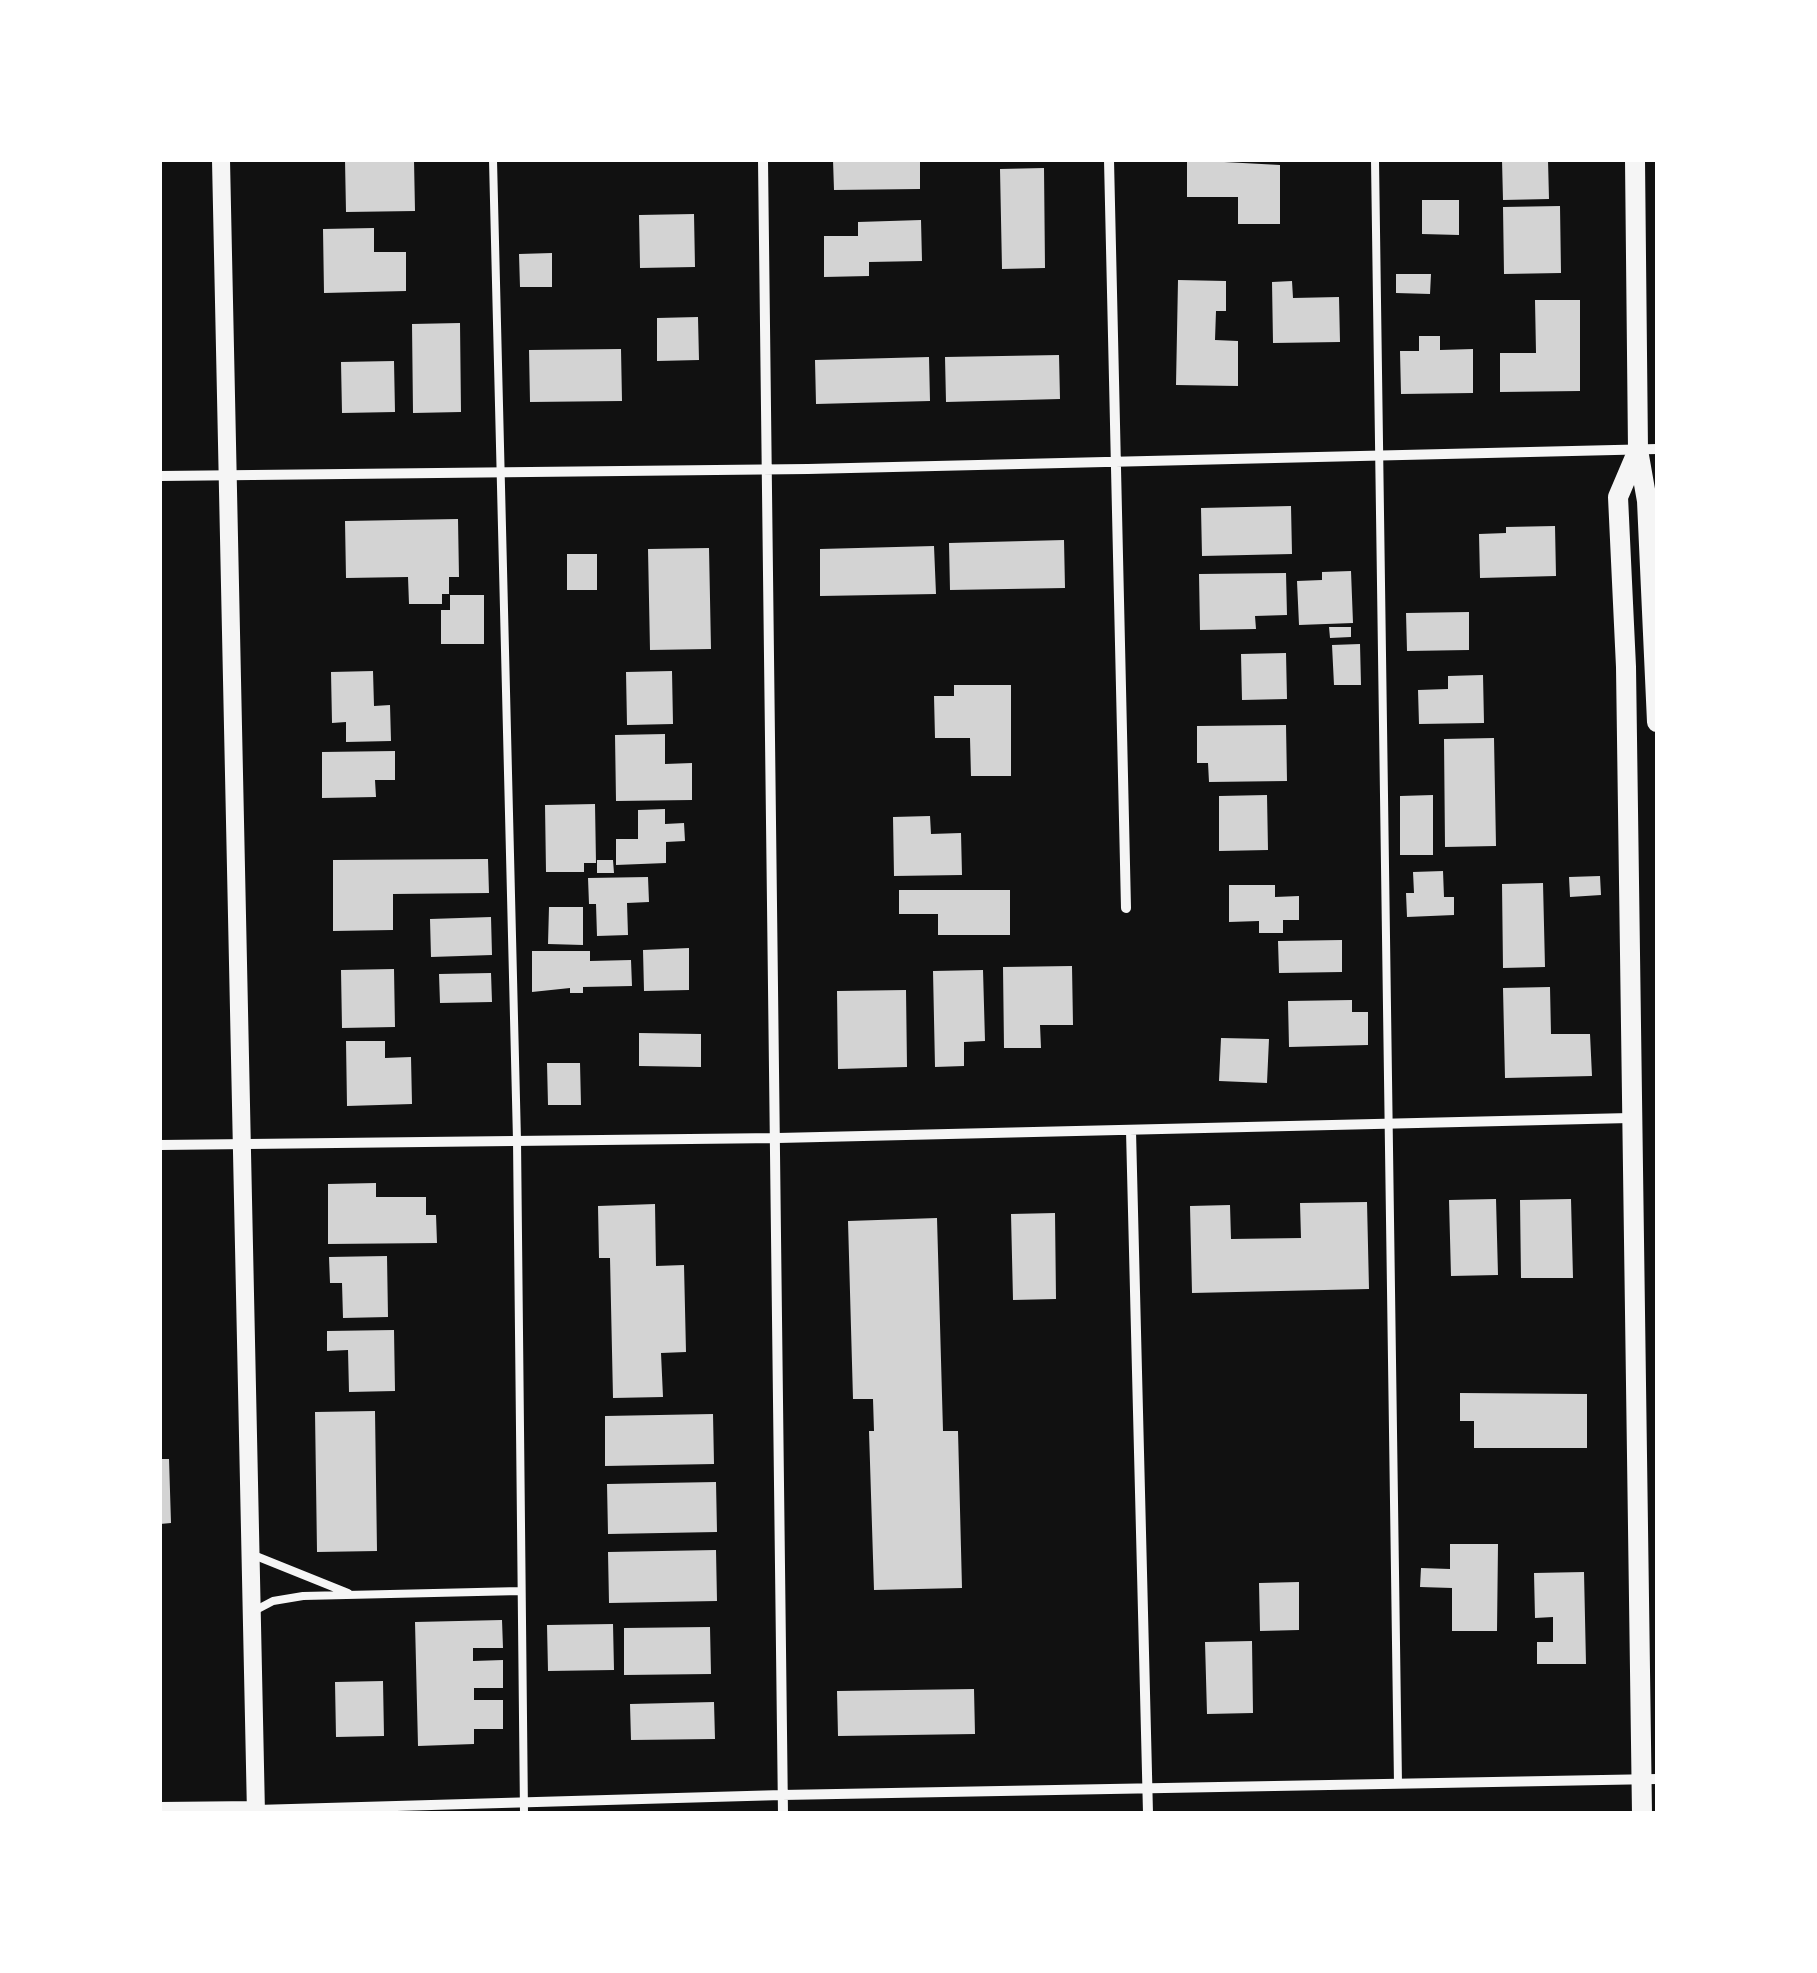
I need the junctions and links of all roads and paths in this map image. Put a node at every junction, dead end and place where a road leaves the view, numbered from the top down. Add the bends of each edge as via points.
1 (222, 160) edge
2 (494, 160) edge
3 (763, 160) edge
4 (1108, 160) edge
5 (1375, 160) edge
6 (1635, 160) edge
7 (1648, 450) edge
8 (1379, 454) junction
9 (1115, 462) junction
10 (770, 469) junction
11 (500, 471) junction
12 (226, 475) junction
13 (160, 476) edge
14 (1657, 722) edge
15 (1126, 908) dead end
16 (1630, 1118) junction
17 (1389, 1122) junction
18 (1130, 1131) junction
19 (778, 1138) junction
20 (517, 1140) junction
21 (242, 1144) junction
22 (160, 1145) edge
23 (251, 1554) junction
24 (521, 1591) junction
25 (348, 1593) junction
26 (252, 1612) junction
27 (1649, 1779) edge
28 (1398, 1783) junction
29 (1148, 1788) junction
30 (782, 1794) junction
31 (523, 1807) edge
32 (160, 1811) edge
33 (256, 1812) edge
34 (783, 1813) edge
35 (1148, 1813) edge
36 (1642, 1813) edge

1 - 12 street
2 - 11 lane
3 - 10 street
4 - 9 street
5 - 8 lane
6 - 7 main road
7 - 8 street
7 - 14 main road
7 - 16 main road via 1618,497
8 - 9 street
8 - 17 lane
9 - 10 street
9 - 15 street
10 - 11 street
10 - 19 street
11 - 12 street
11 - 20 lane
12 - 13 street
12 - 21 street
16 - 17 street
16 - 27 main road
17 - 18 street
17 - 28 lane
18 - 19 street
18 - 29 street
19 - 20 street
19 - 30 street
20 - 21 street
20 - 24 lane
21 - 22 street
21 - 23 street
23 - 25 lane
23 - 26 street
24 - 25 lane
24 - 31 lane
25 - 26 lane via 273,1601
26 - 33 street
27 - 28 street
27 - 36 main road
28 - 29 street
29 - 30 street
29 - 35 street
30 - 31 street
30 - 34 street
31 - 33 street
32 - 33 street

